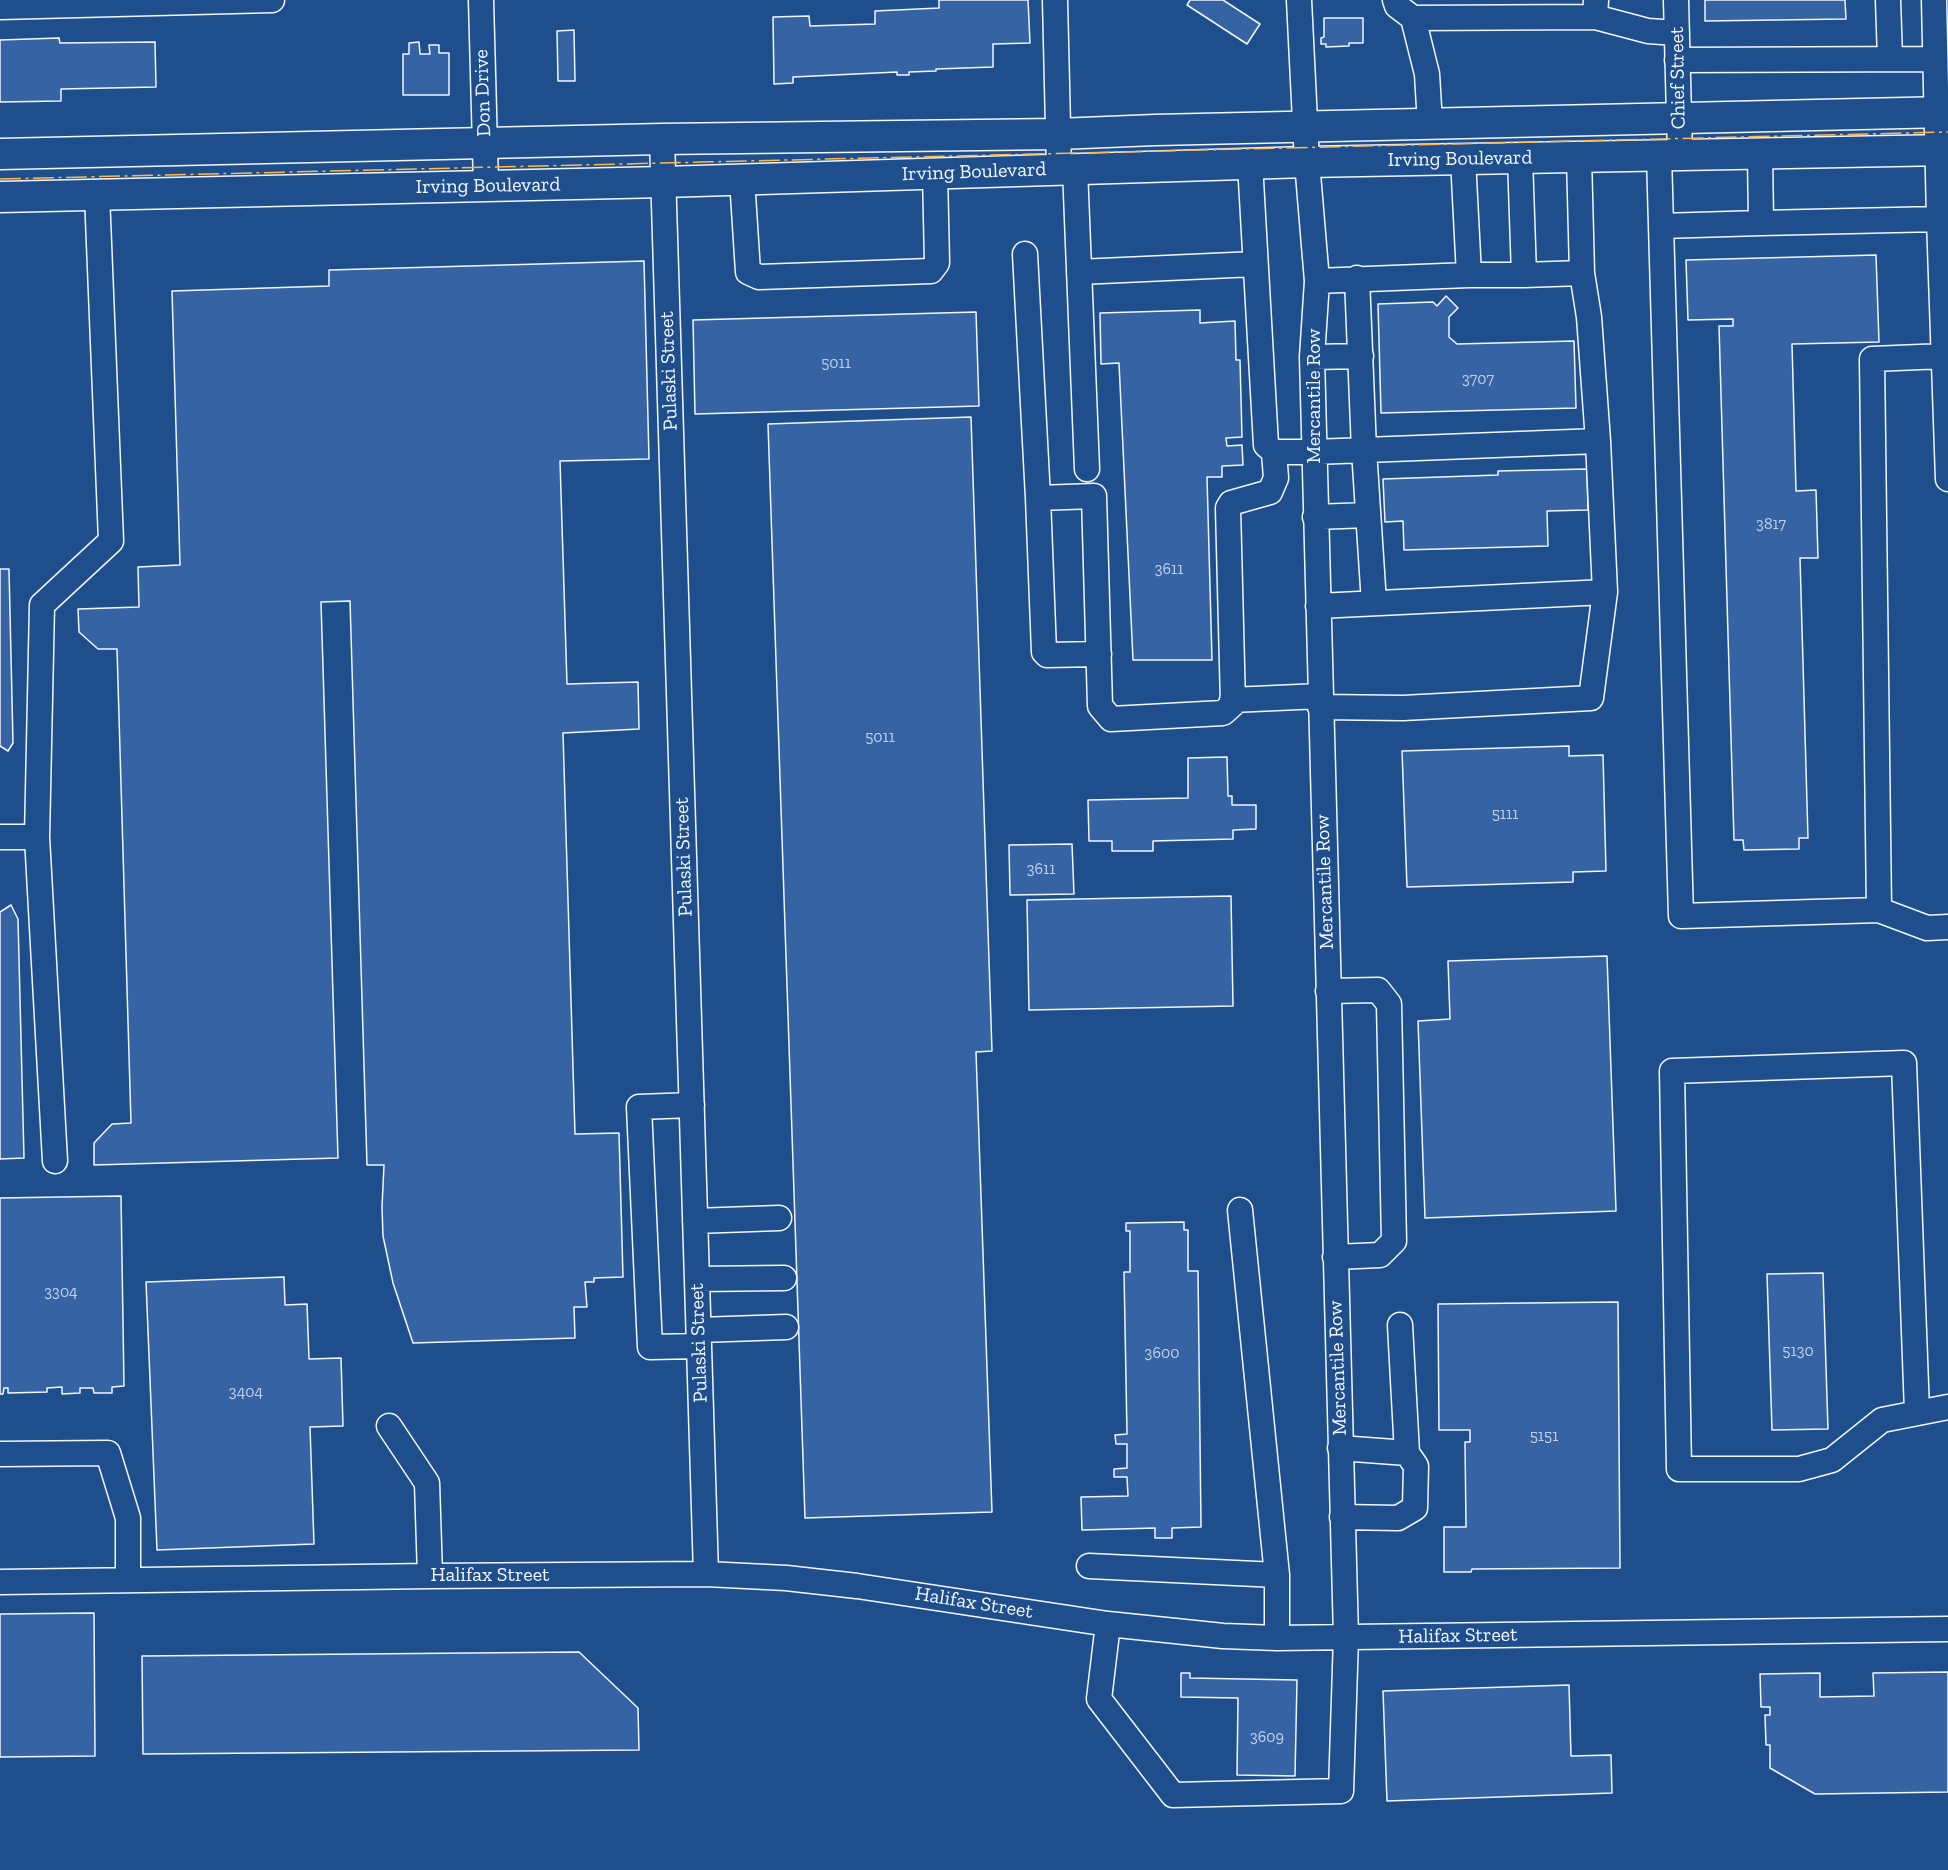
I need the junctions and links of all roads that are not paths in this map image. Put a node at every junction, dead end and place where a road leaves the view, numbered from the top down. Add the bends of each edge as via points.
1 (272, 0) edge
2 (481, 0) edge
3 (1055, 0) edge
4 (1299, 0) edge
5 (1395, 0) edge
6 (1676, 0) edge
7 (1888, 0) edge
8 (1934, 0) edge
9 (0, 7) edge
10 (1595, 8) edge
11 (1413, 18) junction
12 (1941, 29) edge
13 (1677, 33) junction
14 (1890, 58) junction
15 (1935, 59) junction
16 (1677, 60) junction
17 (1942, 112) edge
18 (1679, 117) junction
19 (1430, 124) junction
20 (1305, 127) junction
21 (1058, 134) junction
22 (662, 139) junction
23 (485, 144) junction
24 (1943, 150) edge
25 (10, 154) edge
26 (1760, 154) junction
27 (1670, 156) junction
28 (1579, 157) junction
29 (1520, 158) junction
30 (1463, 159) junction
31 (1306, 162) junction
32 (1250, 164) junction
33 (1067, 169) junction
34 (935, 173) junction
35 (742, 180) junction
36 (664, 182) junction
37 (486, 185) junction
38 (97, 194) junction
39 (11, 197) edge
40 (1939, 219) junction
41 (1761, 223) junction
42 (1661, 226) junction
43 (1025, 254) dead end
44 (1255, 264) junction
45 (1079, 272) junction
46 (1582, 273) junction
47 (1468, 275) junction
48 (1524, 275) junction
49 (1357, 278) junction
50 (1317, 281) junction
51 (1361, 356) junction
52 (1944, 356) junction
53 (1312, 357) junction
54 (1946, 399) edge
55 (1598, 441) junction
56 (1364, 450) junction
57 (1274, 452) junction
58 (1314, 452) junction
59 (1087, 469) dead end
60 (1948, 478) edge
61 (1038, 498) junction
62 (1368, 515) junction
63 (1316, 517) junction
64 (1605, 592) junction
65 (1374, 603) junction
66 (1318, 606) junction
67 (1099, 654) junction
68 (1233, 700) junction
69 (1320, 702) junction
70 (0, 837) edge
71 (37, 837) junction
72 (1879, 910) junction
73 (1948, 927) edge
74 (1328, 990) junction
75 (692, 1105) junction
76 (55, 1161) dead end
77 (1240, 1210) dead end
78 (779, 1218) dead end
79 (695, 1221) junction
80 (1335, 1257) junction
81 (784, 1278) dead end
82 (697, 1279) junction
83 (1400, 1325) dead end
84 (786, 1327) dead end
85 (699, 1338) junction
86 (1948, 1407) edge
87 (1917, 1412) junction
88 (390, 1425) dead end
89 (1340, 1448) junction
90 (1407, 1453) junction
91 (0, 1454) edge
92 (1342, 1517) junction
93 (1089, 1566) dead end
94 (706, 1574) junction
95 (1277, 1575) junction
96 (430, 1576) junction
97 (128, 1580) junction
98 (0, 1582) edge
99 (1108, 1623) junction
100 (1948, 1629) edge
101 (1346, 1637) junction
102 (1277, 1638) junction

1 - 9 street
2 - 23 street, Don Drive
3 - 21 street
4 - 20 street, Mercantile Row
5 - 11 street
6 - 13 street, Chief Street
7 - 14 street
8 - 12 street
10 - 11 street
10 - 13 street via 1648,31
11 - 19 street via 1427,74
12 - 15 street
13 - 16 street, Chief Street
14 - 15 street
14 - 16 street
15 - 17 street
16 - 18 street, Chief Street
17 - 18 main road, Irving Boulevard
17 - 24 street
18 - 19 main road, Irving Boulevard
18 - 27 street, Chief Street
19 - 20 main road, Irving Boulevard
20 - 21 main road, Irving Boulevard
20 - 31 street, Mercantile Row
21 - 22 main road, Irving Boulevard
21 - 33 street
22 - 23 main road, Irving Boulevard
22 - 36 street, Pulaski Street
23 - 25 main road, Irving Boulevard
23 - 37 street, Don Drive
24 - 26 main road, Irving Boulevard
24 - 40 street
25 - 39 main road
26 - 27 main road, Irving Boulevard
26 - 41 street
27 - 28 main road, Irving Boulevard
27 - 42 street, Chief Street
28 - 29 main road, Irving Boulevard
28 - 46 street
29 - 30 main road, Irving Boulevard
29 - 48 street
30 - 31 main road, Irving Boulevard
30 - 47 street
31 - 32 main road, Irving Boulevard
31 - 50 street, Mercantile Row
32 - 33 main road, Irving Boulevard
32 - 44 street
33 - 34 main road, Irving Boulevard
33 - 45 street
34 - 35 main road, Irving Boulevard
34 - 35 street via 937,263 931,271 759,278 748,272
35 - 36 main road, Irving Boulevard
36 - 37 main road, Irving Boulevard
36 - 75 street, Pulaski Street
37 - 38 main road, Irving Boulevard
38 - 39 main road, Irving Boulevard
38 - 71 street via 111,541 42,605
40 - 41 street
40 - 52 street
41 - 42 street
42 - 72 street, Chief Street via 1681,916
43 - 61 street
44 - 45 street
44 - 57 street via 1266,445
45 - 59 street
46 - 48 street
46 - 55 street
47 - 48 street
47 - 49 street
49 - 50 street
49 - 51 street
50 - 53 street, Mercantile Row
51 - 53 street
51 - 56 street
52 - 54 street
52 - 72 street via 1872,359
53 - 58 street, Mercantile Row
54 - 60 street
55 - 56 street
55 - 64 street
56 - 58 street
56 - 62 street
57 - 58 street
57 - 68 street via 1276,478 1270,492 1231,503 1228,508
58 - 63 street, Mercantile Row
61 - 67 street via 1044,652
61 - 67 street via 1094,496
62 - 63 street
62 - 65 street
63 - 66 street, Mercantile Row
64 - 65 street
64 - 69 street via 1591,698 1403,708
65 - 66 street
66 - 69 street, Mercantile Row
67 - 68 street via 1100,706 1111,719 1223,713
68 - 69 street
69 - 74 street, Mercantile Row
70 - 71 street
71 - 76 street
72 - 73 street via 1927,928
74 - 80 street, Mercantile Row
74 - 80 street via 1378,990 1389,1004 1394,1241 1380,1255
75 - 79 street, Pulaski Street
75 - 85 street via 639,1107 650,1347
77 - 95 street
78 - 79 street
79 - 82 street, Pulaski Street
80 - 89 street, Mercantile Row
81 - 82 street
82 - 85 street, Pulaski Street
83 - 90 street
84 - 85 street
85 - 94 street, Pulaski Street
86 - 87 street
87 - 87 street via 1881,1420 1832,1460 1799,1469 1679,1469 1672,1071 1904,1063
88 - 96 street via 427,1483
89 - 90 street
89 - 92 street, Mercantile Row
90 - 92 street via 1416,1466 1415,1508 1398,1518
91 - 97 street via 108,1453 128,1518
92 - 101 street, Mercantile Row
93 - 95 street
94 - 96 street, Halifax Street
94 - 99 street, Halifax Street via 857,1586
95 - 102 street
96 - 97 street, Halifax Street
97 - 98 street, Halifax Street
99 - 101 street, Mercantile Row via 1099,1699 1173,1794 1341,1791
99 - 102 street, Halifax Street
100 - 101 street, Halifax Street
101 - 102 street, Halifax Street

